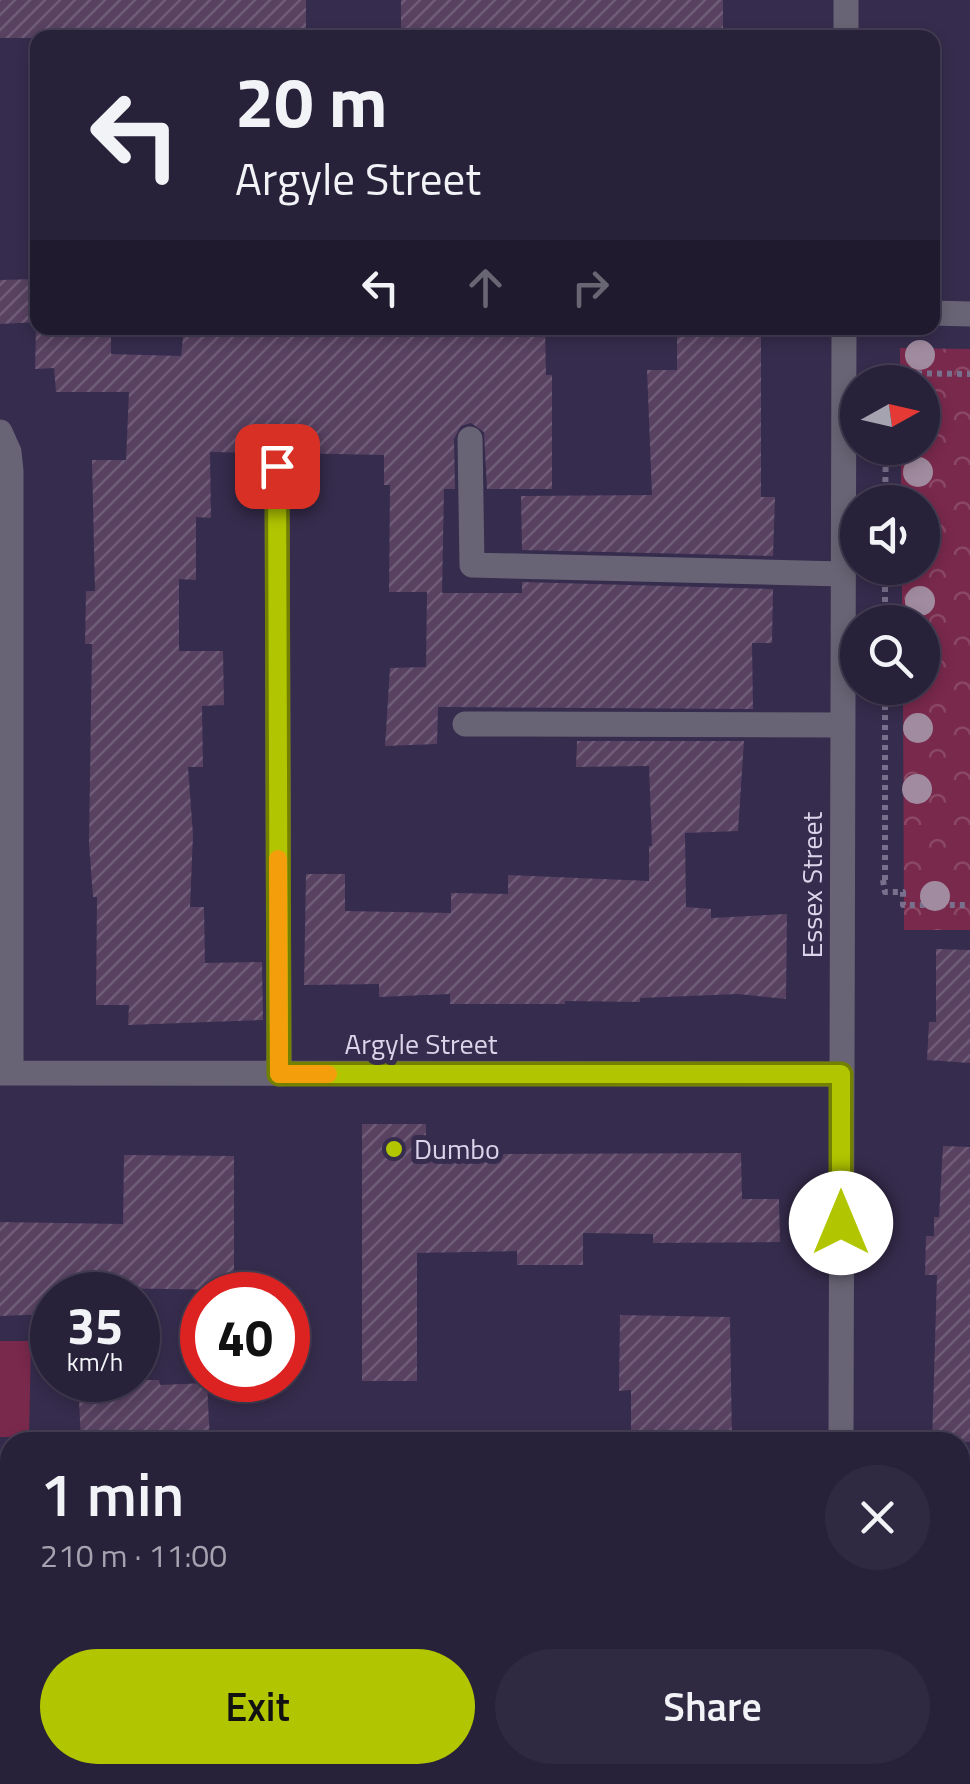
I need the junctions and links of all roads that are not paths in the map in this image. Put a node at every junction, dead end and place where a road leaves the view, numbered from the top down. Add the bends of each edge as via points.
1 (846, 0) edge
2 (846, 30) edge
3 (940, 313) edge
4 (970, 314) edge
5 (844, 335) edge
6 (0, 432) edge
7 (470, 440) dead end
8 (277, 466) dead end
9 (843, 485) edge
10 (840, 574) edge
11 (843, 585) edge
12 (465, 724) dead end
13 (842, 725) junction
14 (6, 1074) edge
15 (279, 1074) junction
16 (841, 1074) junction
17 (840, 1432) edge

1 - 2 street
3 - 4 street
5 - 9 street, Essex Street
6 - 14 street via 11,470
7 - 10 street via 472,566
8 - 15 street
11 - 13 street, Essex Street
12 - 13 street
13 - 16 street, Essex Street
14 - 15 street, Argyle Street
15 - 16 street, Argyle Street
16 - 17 street, Essex Street

